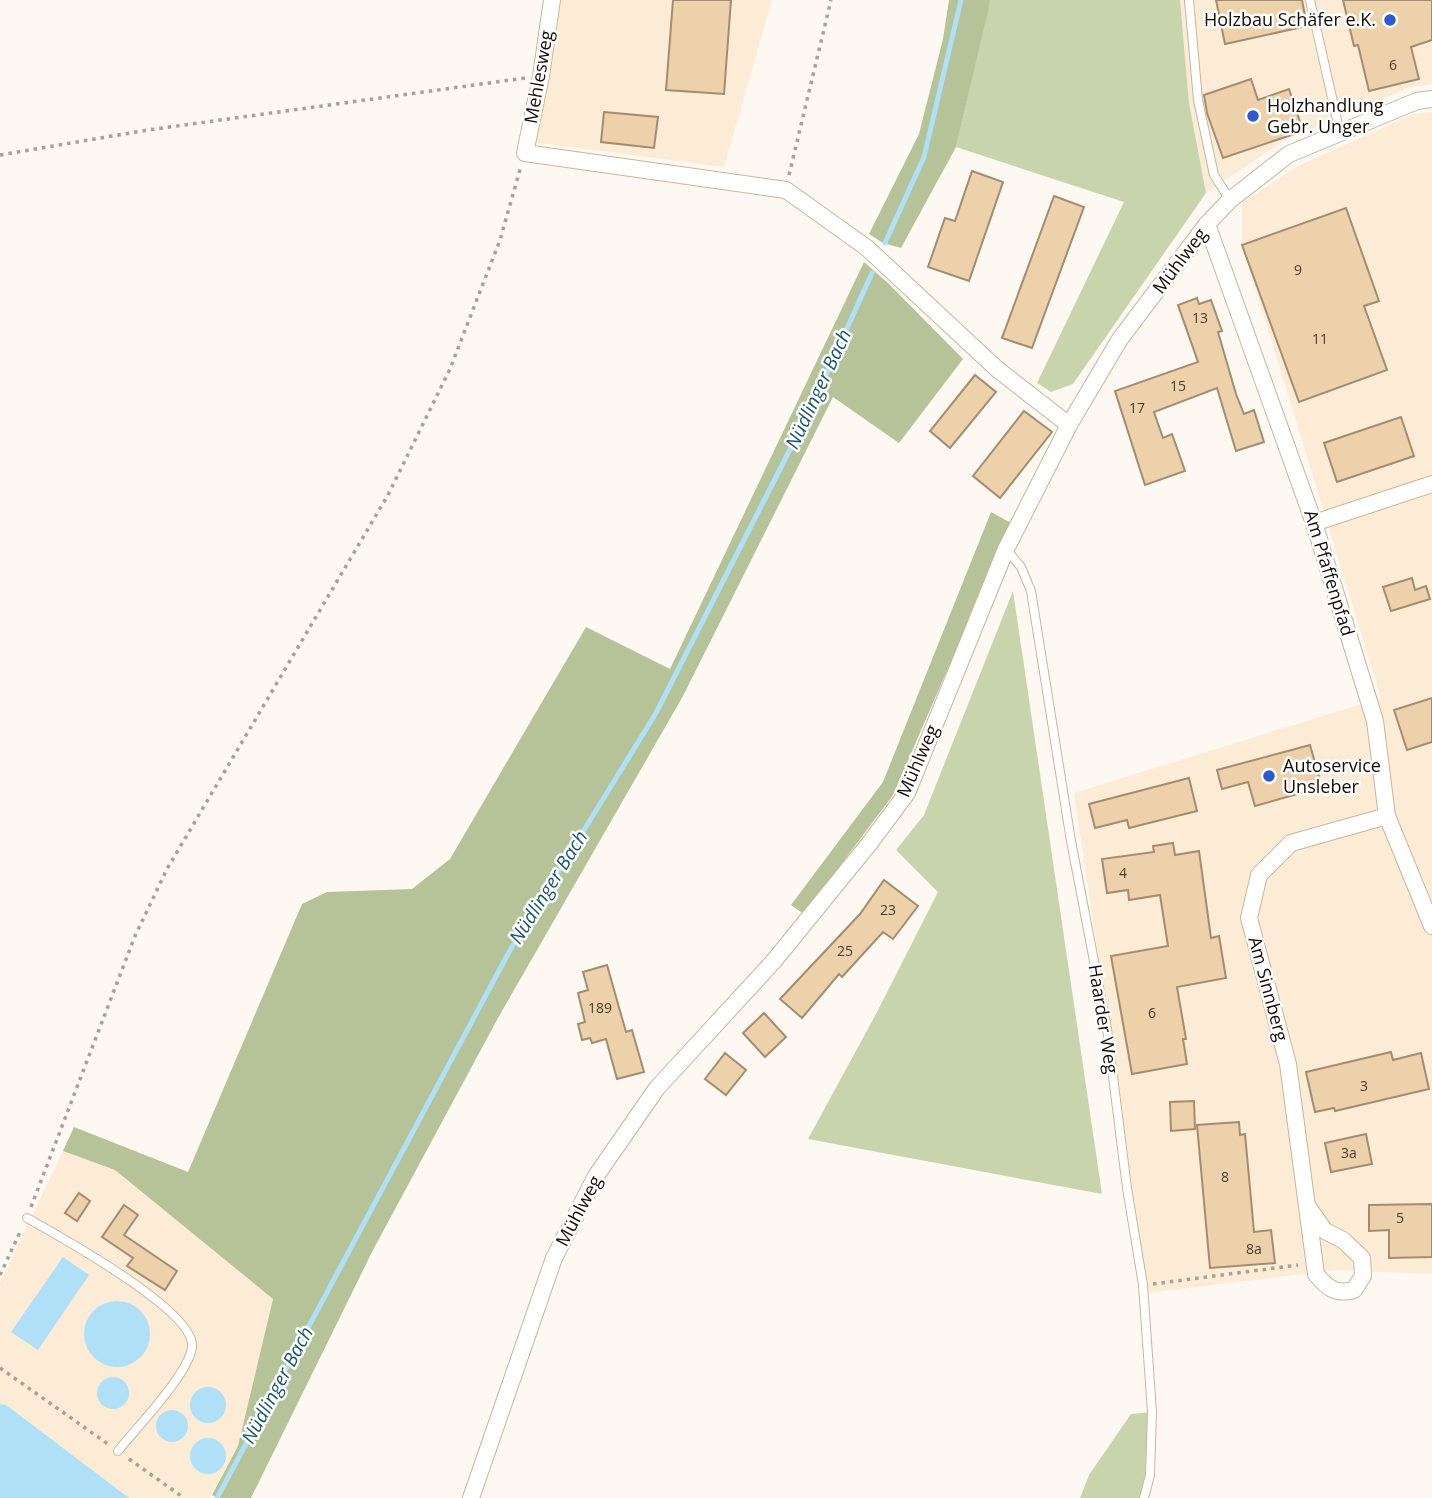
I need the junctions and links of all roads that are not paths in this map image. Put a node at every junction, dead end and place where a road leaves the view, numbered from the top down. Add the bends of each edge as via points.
1 (552, 0) edge
2 (1189, 0) edge
3 (1310, 0) edge
4 (1432, 99) edge
5 (1339, 133) junction
6 (1230, 200) junction
7 (1207, 224) junction
8 (1069, 425) junction
9 (1432, 484) edge
10 (1314, 523) junction
11 (1006, 549) junction
12 (1387, 816) junction
13 (1432, 926) edge
14 (1308, 1207) junction
15 (27, 1218) road end
16 (118, 1451) road end
17 (471, 1498) edge
18 (1144, 1498) edge

1 - 8 street, Mehlesweg via 525,153 786,190 867,248 997,369
2 - 6 lane via 1198,100 1214,175
3 - 5 lane
4 - 5 street, Mühlweg
5 - 6 street, Mühlweg via 1289,154
6 - 7 street, Mühlweg
7 - 8 street, Mühlweg via 1120,339
7 - 10 street, Am Pfaffenpfad
8 - 11 street, Mühlweg
9 - 10 street
10 - 12 street, Am Pfaffenpfad via 1375,721
11 - 17 street, Mühlweg via 907,793 773,962 657,1088 596,1176 554,1258
11 - 18 lane, Haarder Weg via 1031,592 1107,1029 1143,1285 1152,1412 1150,1475
12 - 13 street, Am Pfaffenpfad
12 - 14 street, Am Sinnberg via 1291,843 1259,875 1249,918 1288,1064
14 - 14 street, Am Sinnberg via 1316,1274 1326,1287 1343,1293 1354,1290 1363,1276 1362,1258 1325,1231
15 - 16 lane via 155,1299 188,1331 192,1345 186,1367

